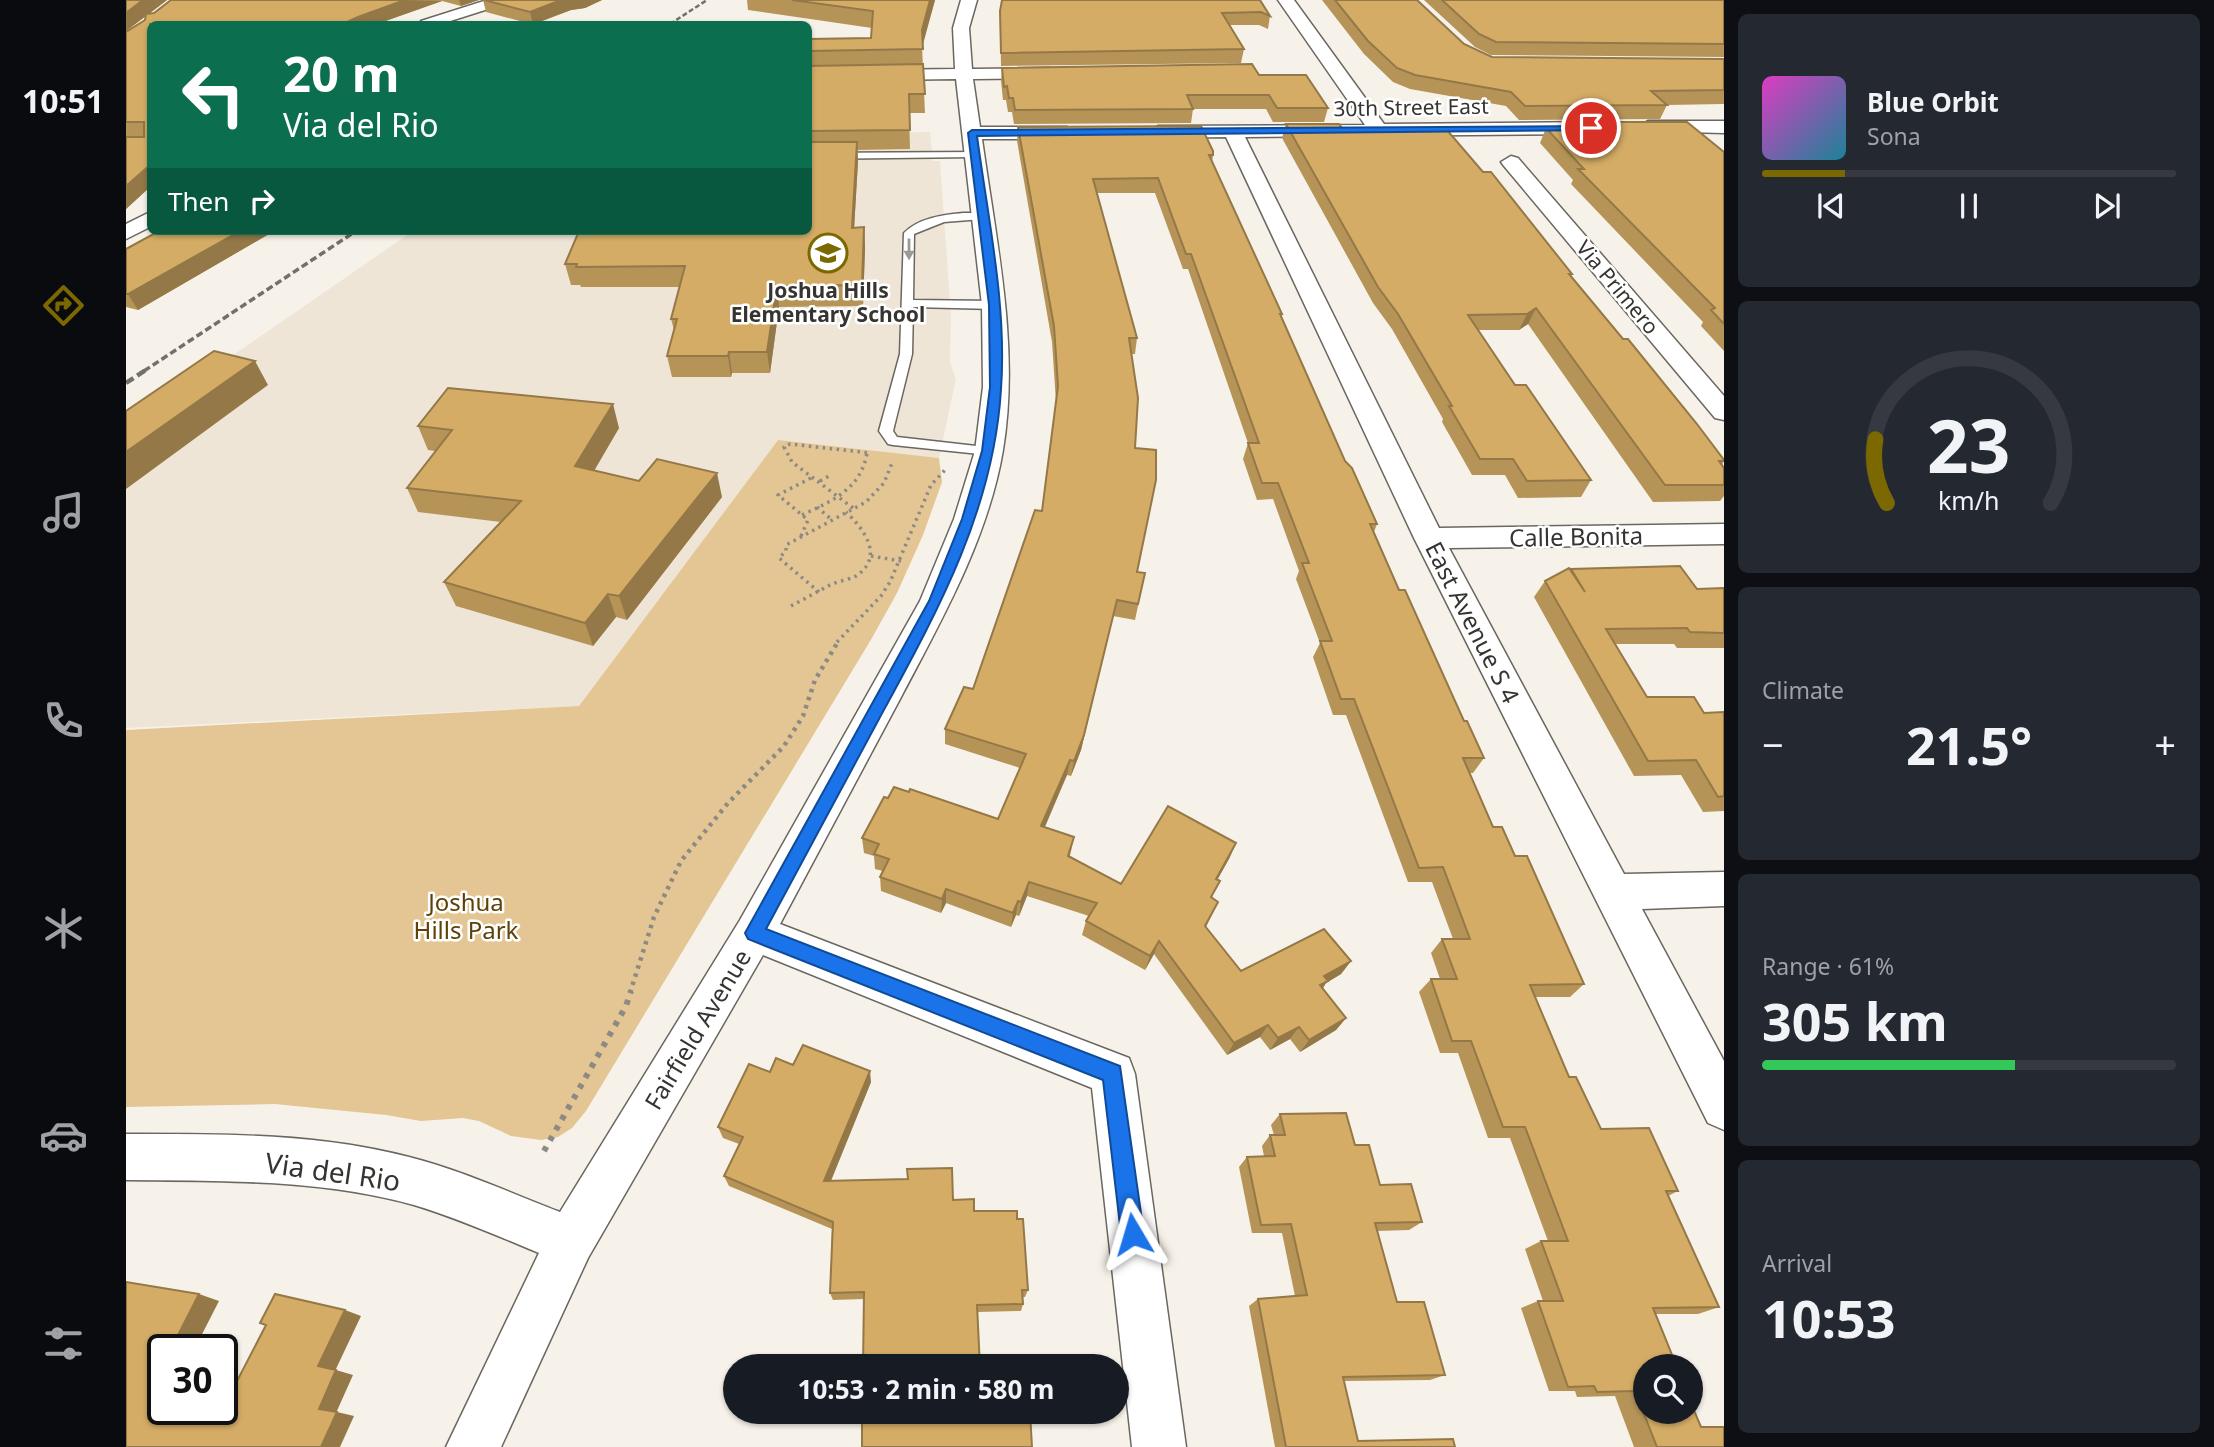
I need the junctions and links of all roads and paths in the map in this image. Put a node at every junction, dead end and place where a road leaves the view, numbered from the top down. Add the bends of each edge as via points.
1 (502, 0) edge
2 (969, 0) edge
3 (1286, 0) edge
4 (441, 4) dead end
5 (462, 12) junction
6 (436, 21) edge
7 (1071, 72) edge
8 (964, 74) junction
9 (812, 76) edge
10 (1724, 127) edge
11 (1233, 131) junction
12 (1379, 131) junction
13 (1082, 132) edge
14 (1137, 132) edge
15 (973, 144) junction
16 (812, 156) edge
17 (1511, 162) dead end
18 (982, 216) junction
19 (147, 220) edge
20 (126, 233) edge
21 (908, 303) junction
22 (994, 305) junction
23 (1724, 412) edge
24 (989, 451) junction
25 (867, 453) junction
26 (876, 454) dead end
27 (895, 456) dead end
28 (939, 464) dead end
29 (830, 476) dead end
30 (811, 478) junction
31 (820, 481) junction
32 (839, 496) junction
33 (817, 507) junction
34 (853, 508) junction
35 (846, 512) junction
36 (802, 515) junction
37 (832, 520) junction
38 (1724, 534) edge
39 (801, 537) junction
40 (1429, 538) junction
41 (871, 556) junction
42 (901, 561) junction
43 (819, 592) junction
44 (792, 606) dead end
45 (1724, 889) edge
46 (1612, 892) junction
47 (754, 933) junction
48 (1724, 1107) edge
49 (544, 1151) dead end
50 (126, 1157) edge
51 (571, 1241) junction
52 (473, 1447) edge
53 (1159, 1447) edge

1 - 5 street
2 - 8 street, Fairfield Avenue via 961,27
3 - 12 street
4 - 5 street
5 - 6 street
7 - 8 street
8 - 9 street
8 - 15 street, Fairfield Avenue
10 - 12 street, 30th Street East
11 - 12 street, 30th Street East
11 - 14 street, 30th Street East
11 - 40 street, East Avenue S 4
13 - 15 street
15 - 16 lane
15 - 18 street, Fairfield Avenue
17 - 23 street, Via Primero
18 -> 21 lane via 943,218 909,233
18 - 22 street, Fairfield Avenue
19 - 20 street
21 - 22 lane
21 - 24 lane via 906,354 886,431 893,441
22 - 24 street, Fairfield Avenue via 996,387
24 - 47 street, Fairfield Avenue via 969,519 936,601
25 - 26 path
25 - 30 path via 785,447 792,462
25 - 32 path via 862,474
27 - 34 path via 879,490
28 - 42 path via 947,468 931,485
29 - 31 path
30 - 31 path
30 - 36 path via 778,495
31 - 32 path
32 - 33 path
32 - 34 path
33 - 36 path
33 - 37 path
34 - 35 path
35 - 37 path
35 - 41 path via 867,536
36 - 39 path via 808,520
37 - 39 path
38 - 40 street, Calle Bonita
39 - 43 path via 786,545 779,558
40 - 46 street, East Avenue S 4
41 - 42 path
41 - 43 path via 856,576
42 - 49 path via 881,596 855,619 829,653 803,716 784,747 728,803 681,861 654,917 626,1006
43 - 44 path
45 - 46 street
46 - 48 street, East Avenue S 4
47 - 51 street, Fairfield Avenue
47 - 53 street via 1113,1073
50 - 51 street, Via del Rio via 209,1157 346,1168 412,1181
51 - 52 street, Fairfield Avenue

